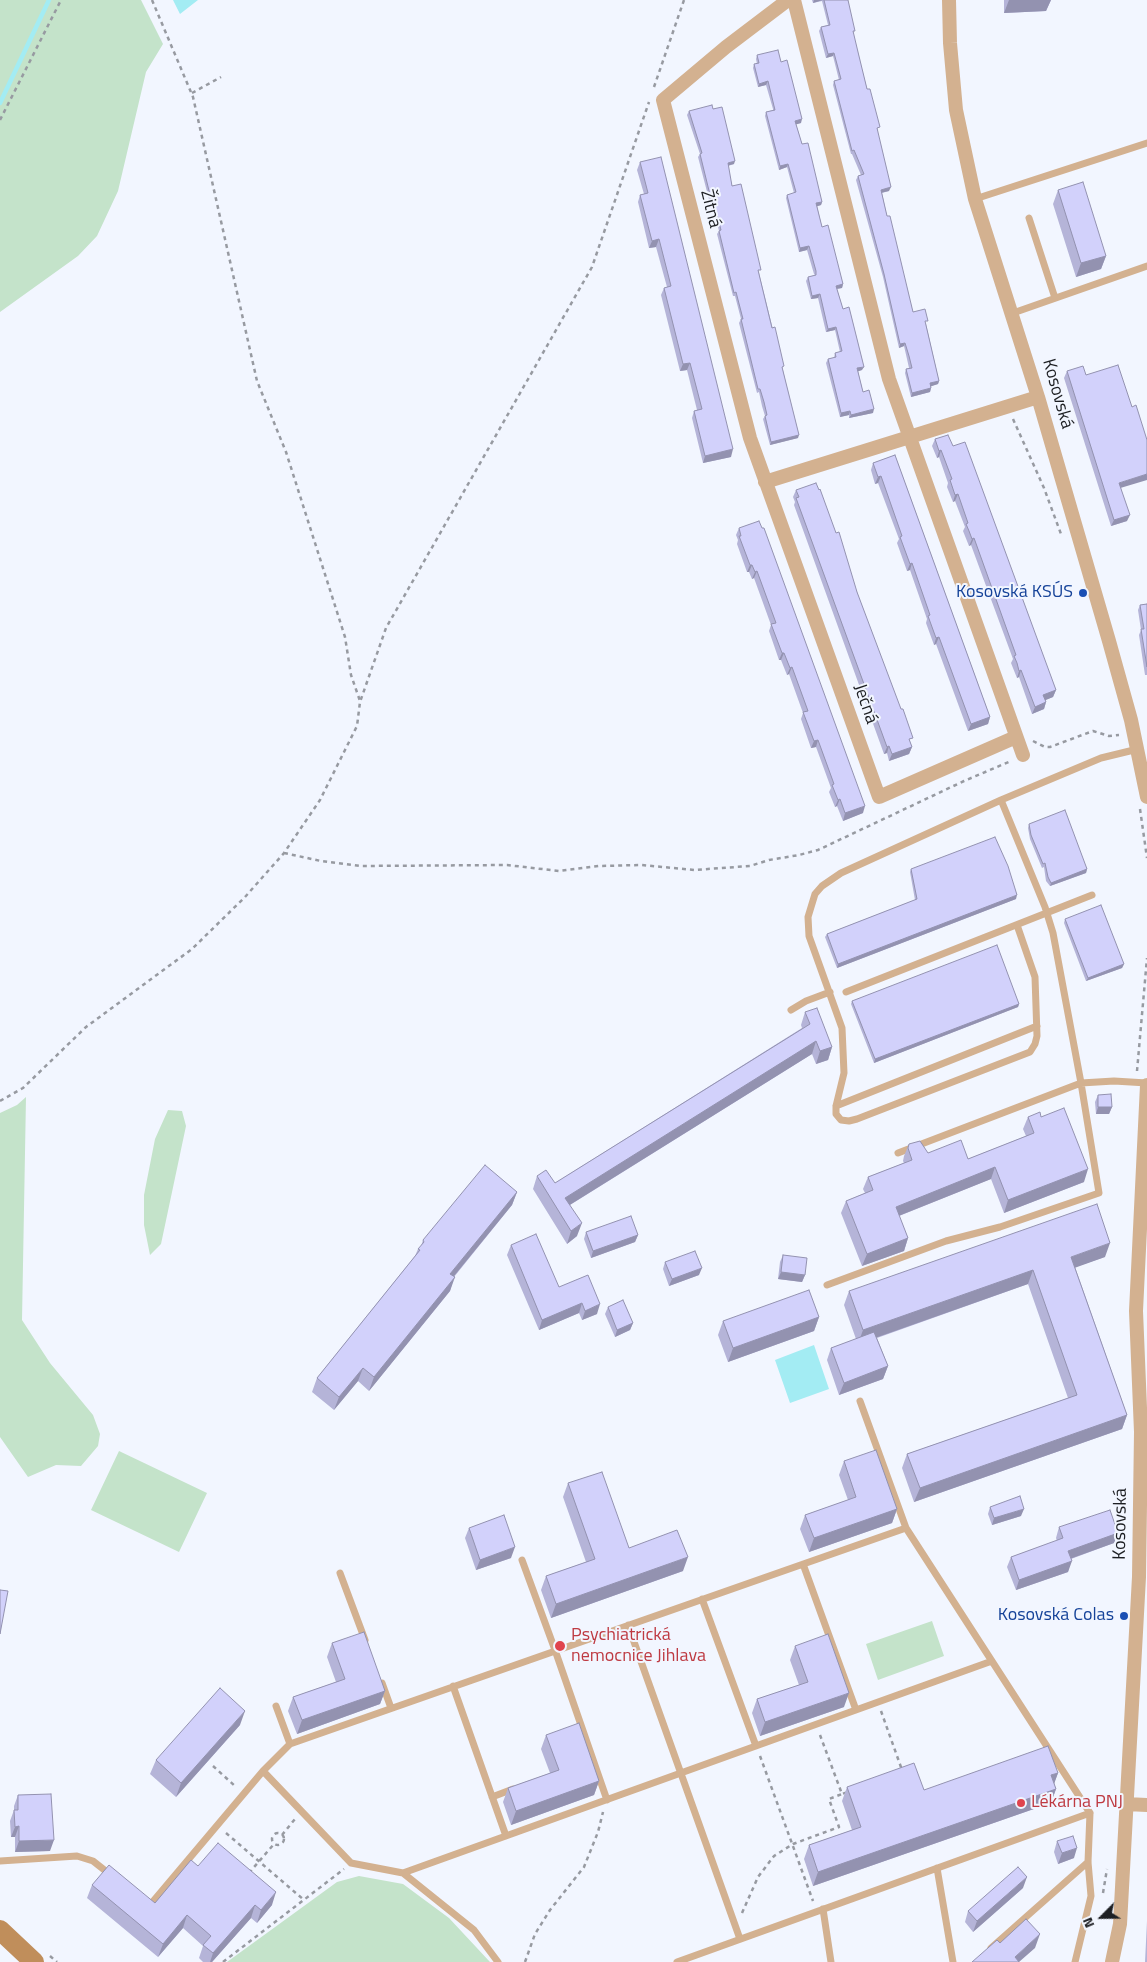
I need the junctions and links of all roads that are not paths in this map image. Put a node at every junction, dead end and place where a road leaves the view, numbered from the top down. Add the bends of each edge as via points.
1 (788, 0) edge
2 (794, 0) edge
3 (949, 0) edge
4 (1147, 143) edge
5 (975, 199) junction
6 (1028, 218) dead end
7 (1147, 266) edge
8 (1055, 298) junction
9 (1013, 313) junction
10 (1038, 398) junction
11 (910, 436) junction
12 (764, 482) junction
13 (1016, 737) junction
14 (1138, 748) junction
15 (1024, 755) road end
16 (1145, 774) edge
17 (1147, 797) edge
18 (1001, 800) junction
19 (1092, 895) dead end
20 (1047, 913) junction
21 (1017, 924) junction
22 (830, 992) junction
23 (846, 992) dead end
24 (791, 1010) dead end
25 (1037, 1026) junction
26 (1081, 1083) junction
27 (1143, 1084) edge
28 (836, 1106) junction
29 (898, 1153) dead end
30 (827, 1286) dead end
31 (860, 1400) dead end
32 (906, 1528) junction
33 (522, 1560) dead end
34 (803, 1564) junction
35 (340, 1573) dead end
36 (702, 1599) junction
37 (1142, 1611) edge
38 (628, 1625) junction
39 (367, 1645) edge
40 (555, 1650) junction
41 (992, 1661) junction
42 (378, 1672) edge
43 (453, 1686) junction
44 (276, 1706) dead end
45 (391, 1708) junction
46 (856, 1710) junction
47 (290, 1744) junction
48 (756, 1746) junction
49 (1049, 1750) junction
50 (1040, 1753) edge
51 (263, 1771) junction
52 (681, 1773) junction
53 (519, 1788) edge
54 (492, 1797) junction
55 (607, 1800) junction
56 (1126, 1804) junction
57 (1147, 1805) edge
58 (1090, 1813) junction
59 (506, 1836) junction
60 (0, 1861) edge
61 (1088, 1862) junction
62 (937, 1868) junction
63 (403, 1874) junction
64 (121, 1883) edge
65 (143, 1900) edge
66 (820, 1910) junction
67 (0, 1930) edge
68 (740, 1939) junction
69 (982, 1956) edge
70 (34, 1962) edge
71 (498, 1962) edge
72 (677, 1962) edge
73 (831, 1962) edge
74 (953, 1962) edge
75 (1075, 1962) edge
76 (1112, 1962) edge

1 - 12 street, Žitná via 663,100
2 - 11 street via 889,378
3 - 5 street, Kosovská via 956,110
4 - 5 lane
5 - 9 street, Kosovská
6 - 8 lane
7 - 8 lane
8 - 9 lane
9 - 10 street, Kosovská
10 - 11 street
10 - 14 street, Kosovská
11 - 12 street
11 - 13 street
12 - 13 street, Ječná via 878,797
13 - 15 street
14 - 16 street, Kosovská
14 - 18 lane via 1100,758
16 - 17 street, Kosovská
18 - 20 lane
18 - 22 lane via 849,869 822,886 810,905 809,936
19 - 20 lane
20 - 21 lane
20 - 26 lane
21 - 23 lane
21 - 25 lane via 1035,977
22 - 24 lane
22 - 28 lane via 842,1028 844,1049 844,1073
25 - 28 lane
25 - 28 lane via 1035,1044 1030,1052 1017,1058 857,1120 841,1120 836,1114
26 - 27 lane via 1114,1081
26 - 29 lane
26 - 30 lane via 1099,1193 1000,1227 946,1241
27 - 37 street, Kosovská via 1136,1310 1141,1432
31 - 32 lane
32 - 34 lane
32 - 41 lane
33 - 40 lane
34 - 36 lane
34 - 46 lane
35 - 39 lane
36 - 38 lane
36 - 48 lane
37 - 56 street, Kosovská
38 - 40 lane
38 - 52 lane
40 - 43 lane
40 - 55 lane
41 - 46 lane
41 - 49 lane
42 - 45 lane
43 - 45 lane
43 - 54 lane
44 - 47 lane
45 - 47 lane
46 - 48 lane
47 - 51 lane
48 - 52 lane
49 - 50 lane
49 - 58 lane
51 - 63 lane via 351,1863
51 - 65 lane via 150,1906
52 - 55 lane
52 - 68 lane
53 - 54 lane
54 - 59 lane
55 - 59 lane
56 - 57 street
56 - 76 street, Kosovská via 1120,1924
58 - 61 lane
58 - 62 lane
59 - 63 lane
60 - 64 lane via 77,1856 93,1860
61 - 69 lane
61 - 75 lane via 1091,1896
62 - 66 lane
62 - 74 lane
63 - 71 lane via 474,1930
66 - 68 lane
66 - 73 lane
67 - 70 main road
68 - 72 lane

